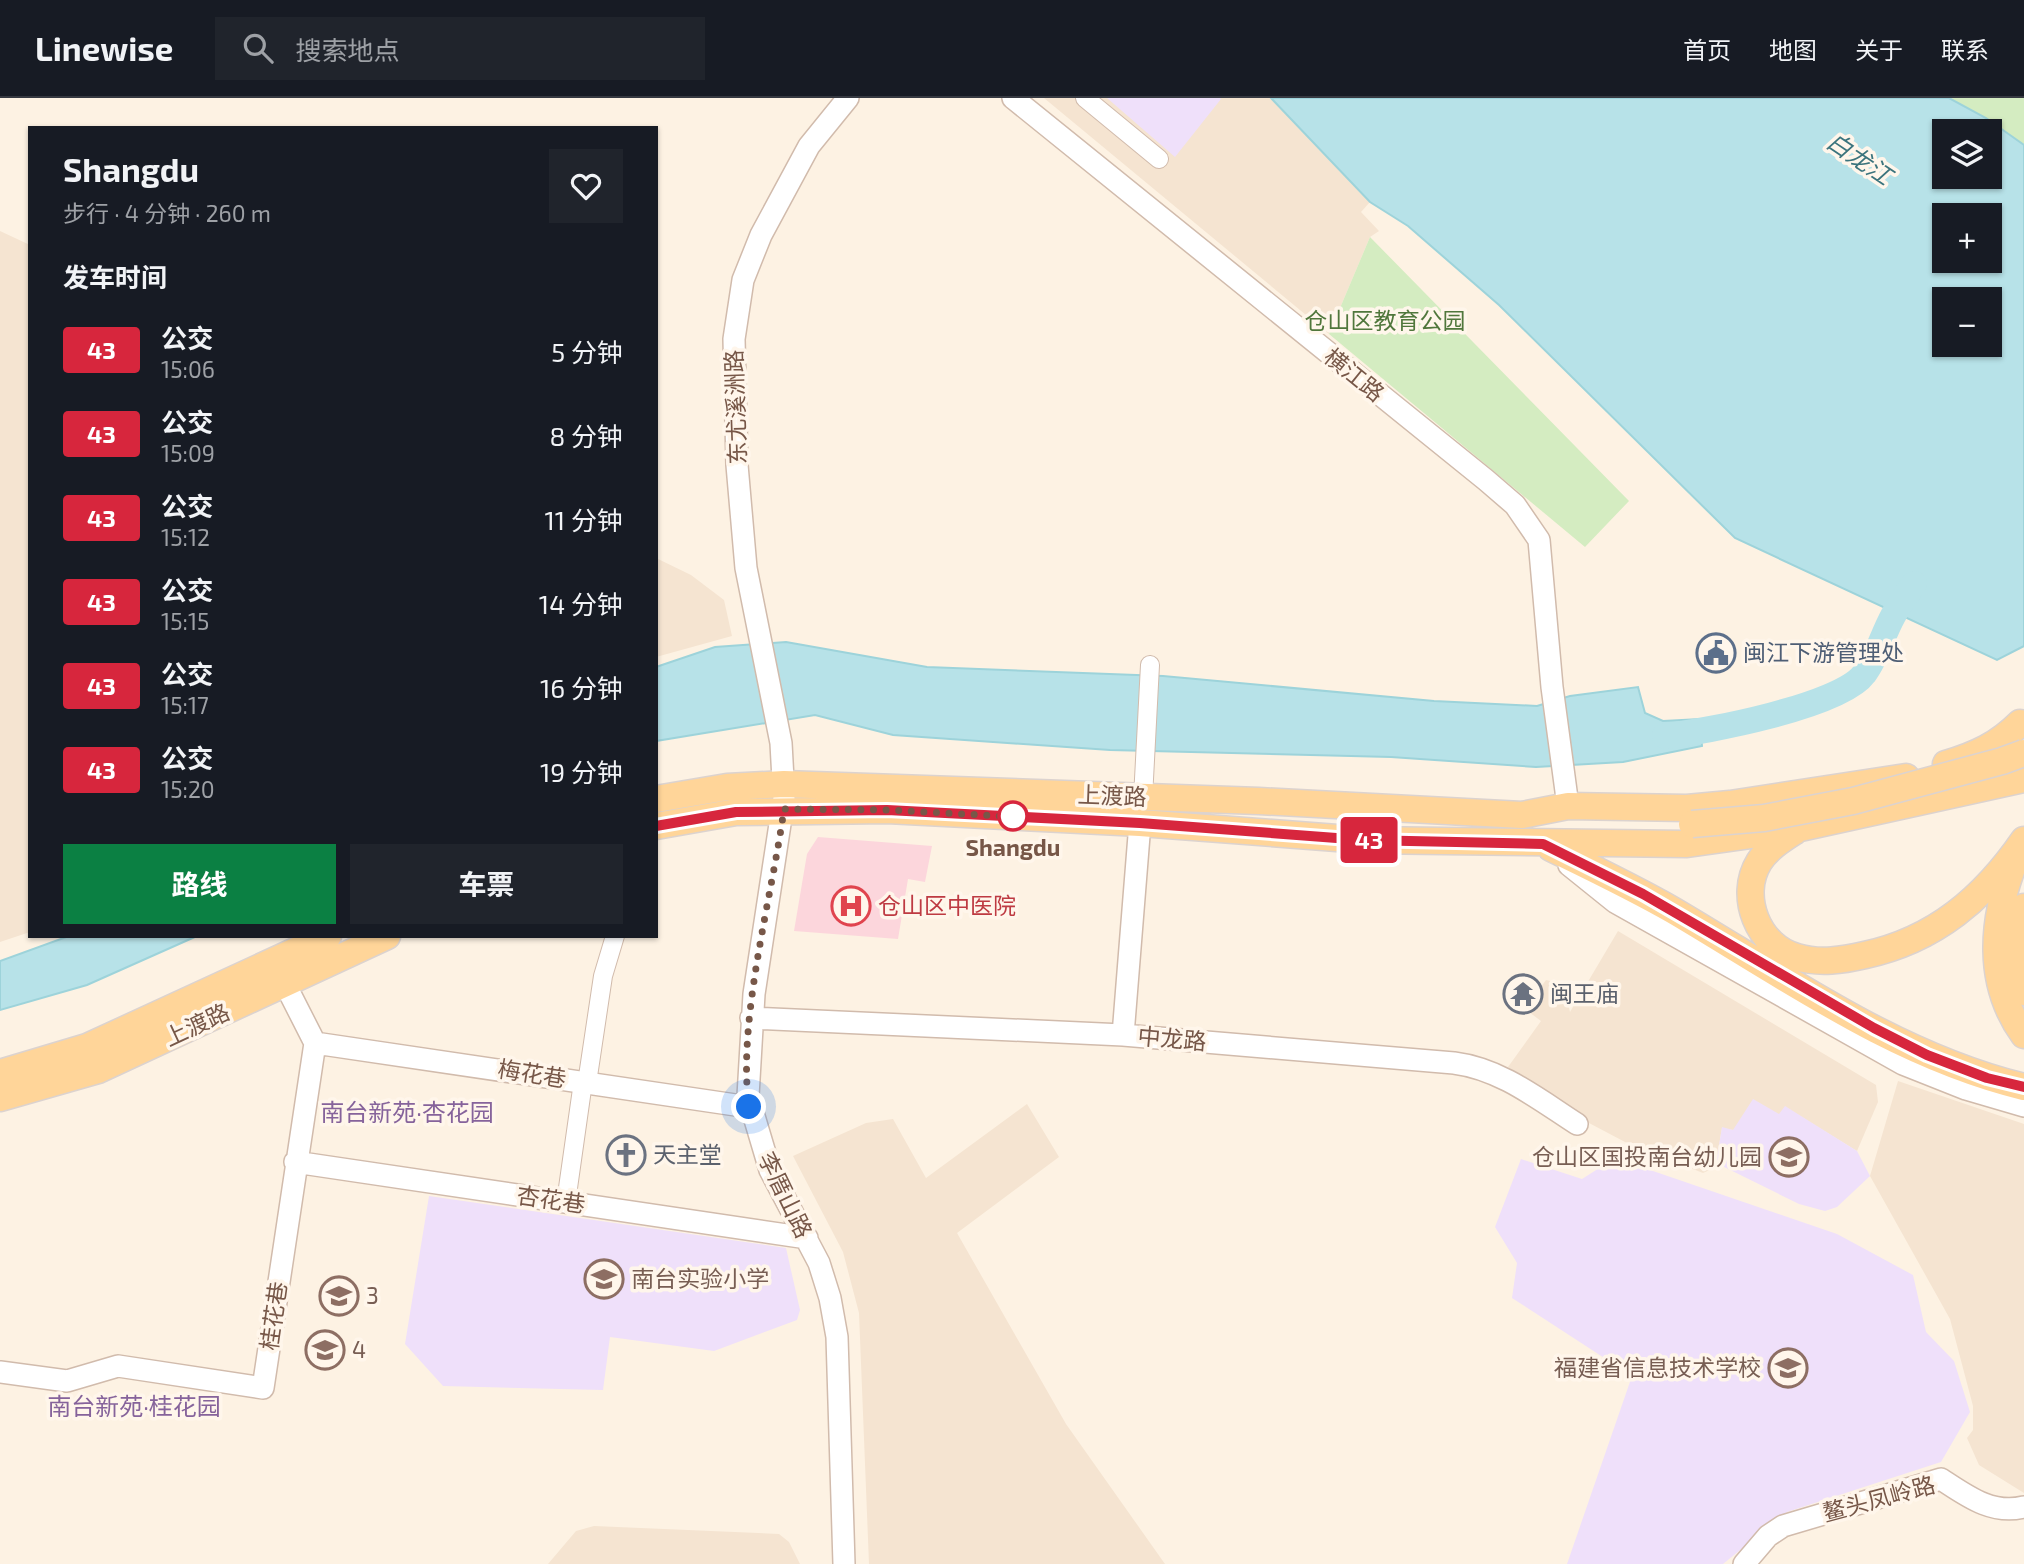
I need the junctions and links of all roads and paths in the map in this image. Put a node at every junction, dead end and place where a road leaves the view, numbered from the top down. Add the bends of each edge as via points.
1 (848, 98) edge
2 (1013, 98) edge
3 (1085, 98) edge
4 (1159, 159) dead end
5 (1150, 665) dead end
6 (2022, 719) edge
7 (2024, 753) edge
8 (2024, 767) edge
9 (2024, 779) edge
10 (1567, 796) junction
11 (784, 797) junction
12 (658, 799) edge
13 (1141, 810) junction
14 (1522, 815) junction
15 (658, 826) edge
16 (1800, 828) junction
17 (2024, 841) edge
18 (1543, 844) junction
19 (2024, 907) edge
20 (324, 938) edge
21 (383, 938) edge
22 (614, 938) edge
23 (285, 984) junction
24 (2024, 992) edge
25 (751, 1018) junction
26 (1123, 1035) junction
27 (2024, 1035) edge
28 (315, 1042) junction
29 (0, 1073) edge
30 (585, 1083) junction
31 (2024, 1087) edge
32 (0, 1098) edge
33 (2024, 1106) edge
34 (749, 1107) junction
35 (1577, 1124) dead end
36 (295, 1162) junction
37 (566, 1202) junction
38 (807, 1238) junction
39 (0, 1371) edge
40 (2024, 1507) edge
41 (844, 1564) edge
42 (1744, 1564) edge

1 - 11 street, 东尤溪洲路 via 797,166 753,254 743,280 734,339 737,465 746,568 781,743
2 - 10 street, 横江路 via 1515,505 1539,540
3 - 4 street
5 - 13 street
6 - 8 main road via 2017,742
6 - 10 main road, 上渡路 via 2002,741 1977,755 1906,777 1698,807
7 - 14 main road, bridge via 1853,801 1764,818 1692,824
9 - 16 main road, 上渡路
10 - 14 main road, 上渡路
11 - 12 main road, 上渡路 via 727,787
11 - 13 main road, 上渡路 via 887,810
11 - 15 main road, 上渡路
11 - 25 street, 李厝山路
13 - 14 main road, 上渡路
13 - 18 main road, 上渡路 via 1363,840
13 - 26 street
16 - 17 main road via 1768,850 1758,865 1751,903 1758,924 1774,944 1794,957 1816,961 1842,960 1906,944 1944,923 1986,889
16 - 18 main road, 上渡路 via 1686,844
17 - 27 main road via 1999,909 1995,954 2003,995
18 - 31 main road via 1643,894 1874,1028 1939,1060
18 - 33 street via 1615,902 1903,1064
19 - 24 main road via 2017,961
20 - 29 main road, 上渡路 via 87,1047
21 - 23 main road, 上渡路
22 - 30 street via 603,976
23 - 28 street
23 - 32 main road, 上渡路 via 98,1070
25 - 26 street, 中龙路
25 - 34 street, 李厝山路
26 - 35 street, 中龙路 via 1464,1064 1502,1076
28 - 30 street, 梅花巷
28 - 36 street, 桂花巷
30 - 34 street, 梅花巷
30 - 37 street
34 - 38 street, 李厝山路 via 770,1170
36 - 37 street, 杏花巷
36 - 39 street, 桂花巷 via 264,1388 118,1366 67,1381
37 - 38 street, 杏花巷
38 - 41 street, 李厝山路 via 827,1285 837,1337
40 - 42 street, 鳌头凤岭路 via 2007,1510 1980,1503 1941,1479 1783,1526

